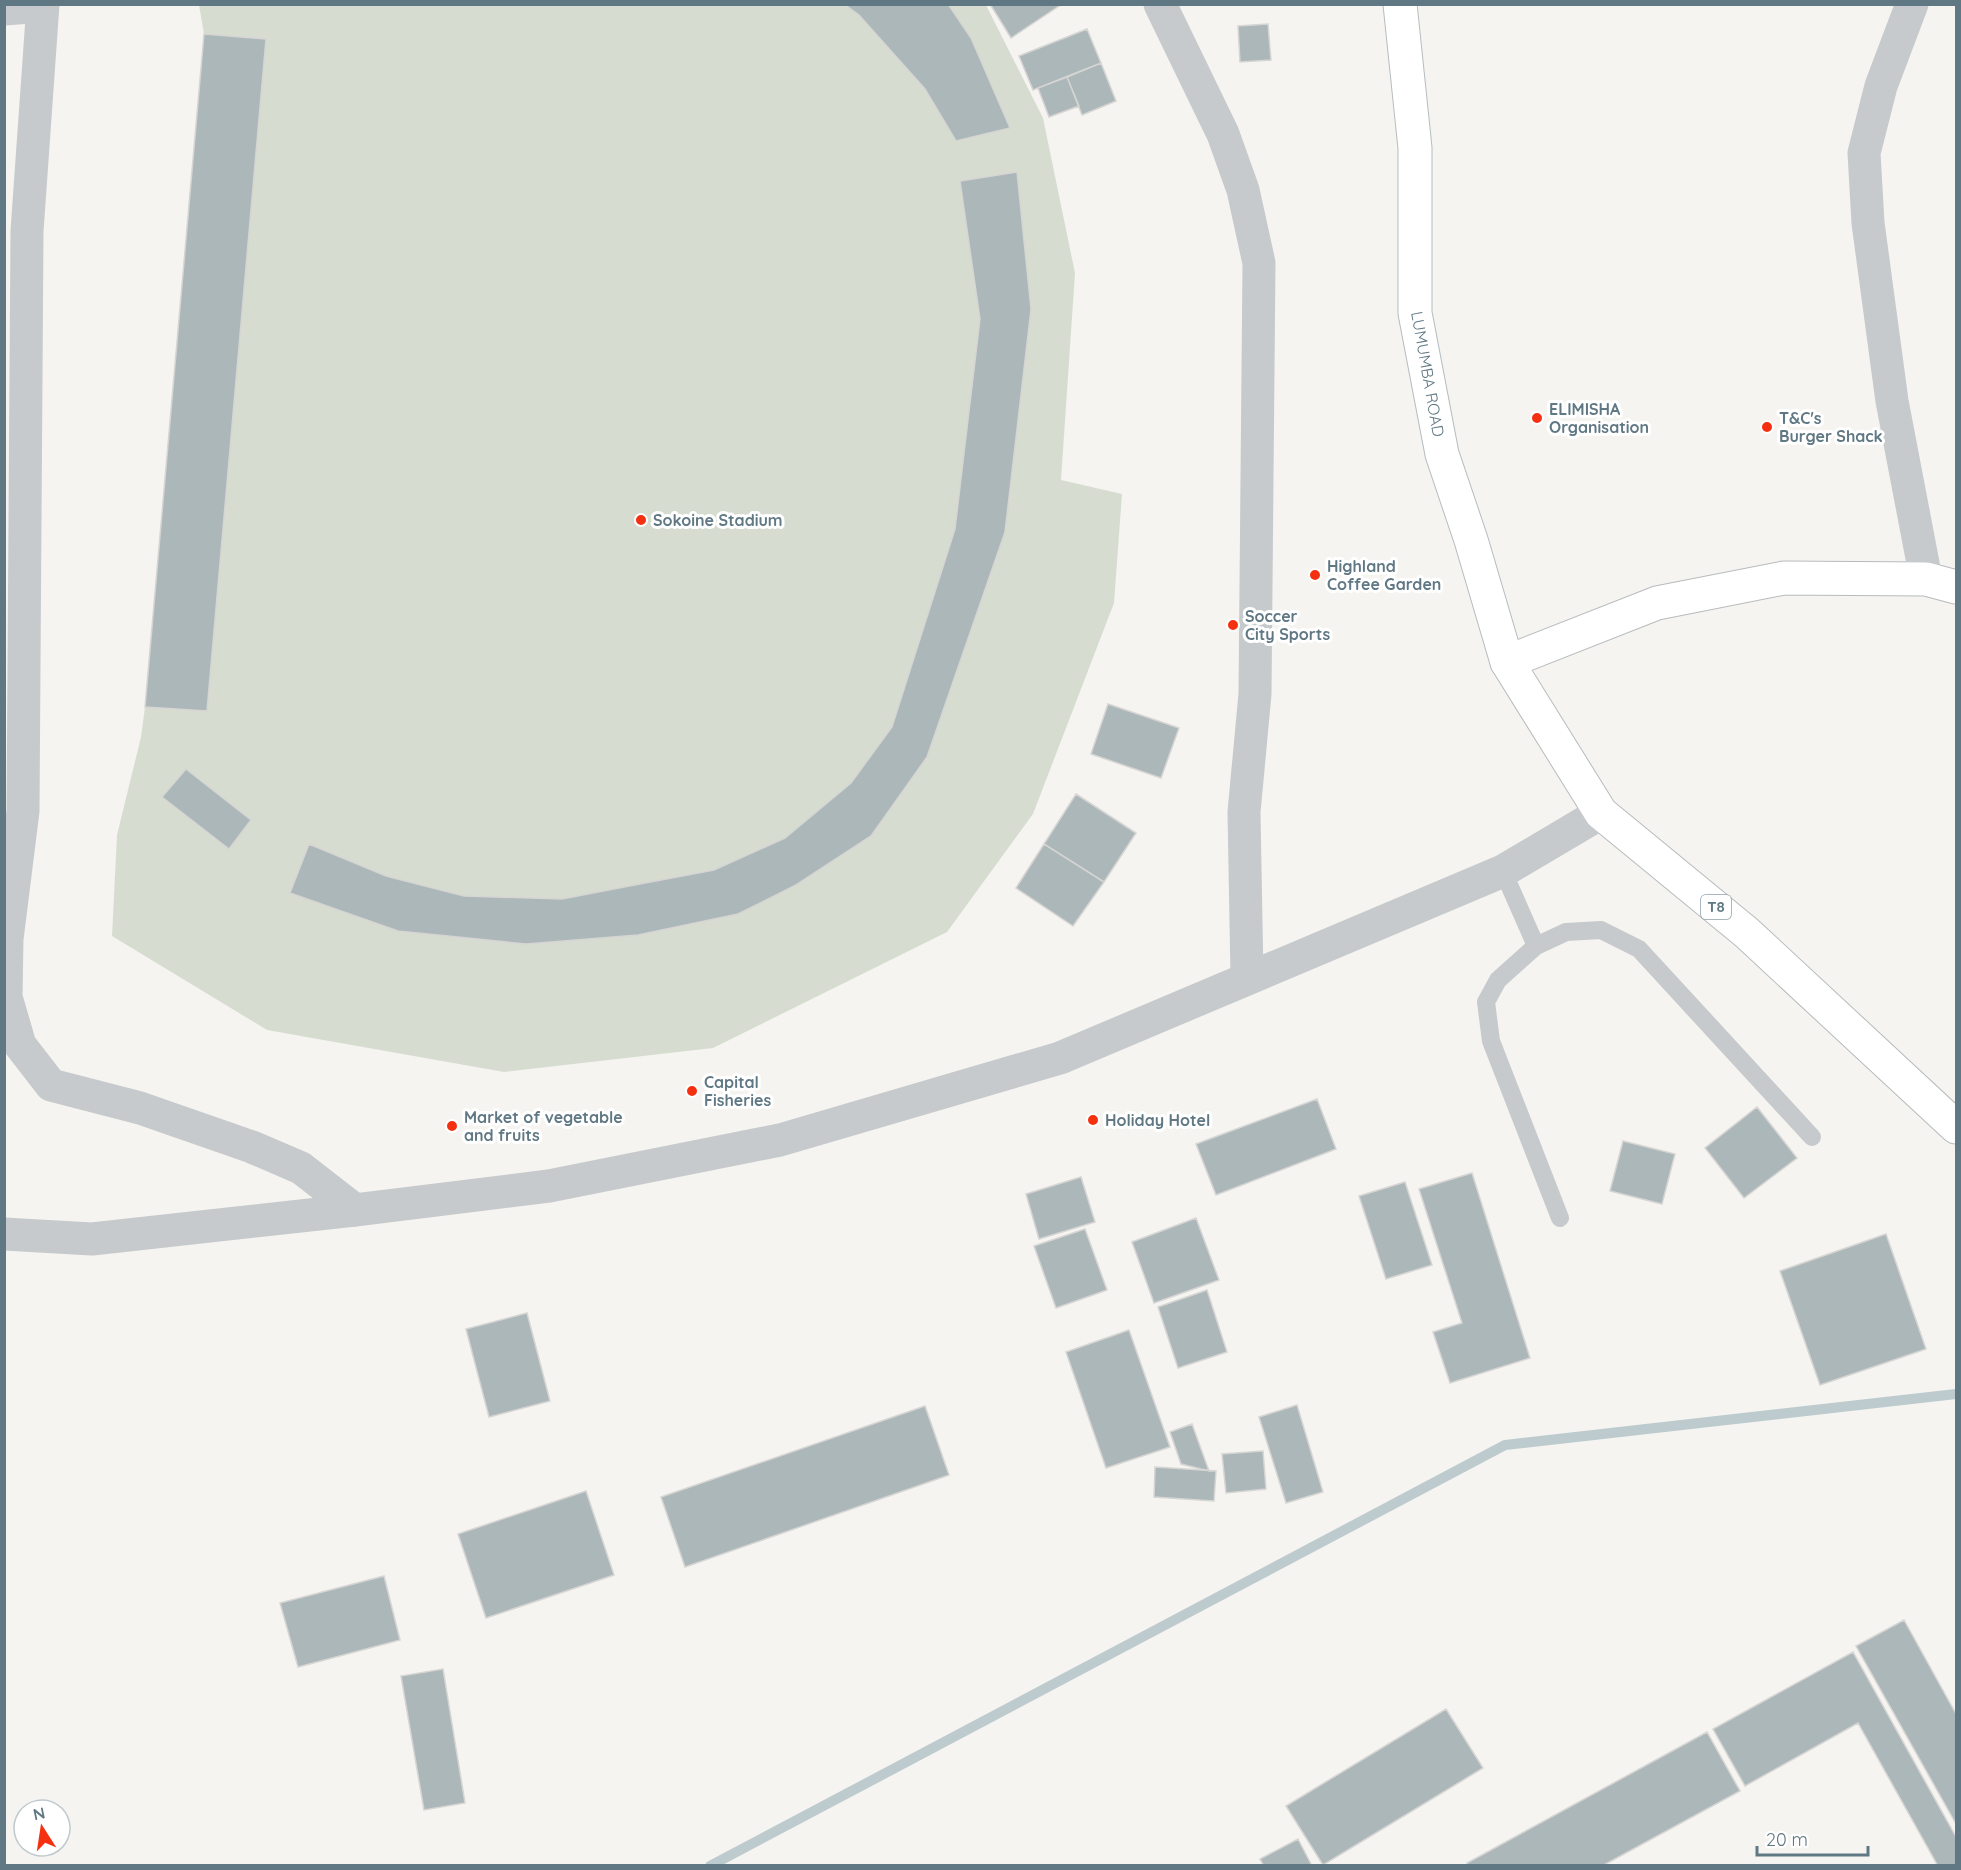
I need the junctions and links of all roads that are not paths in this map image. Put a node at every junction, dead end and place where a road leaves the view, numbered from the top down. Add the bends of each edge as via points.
1 (1160, 4) edge
2 (1400, 4) edge
3 (1912, 4) edge
4 (43, 5) edge
5 (4, 9) edge
6 (1941, 583) edge
7 (1507, 662) junction
8 (1601, 813) junction
9 (1503, 871) junction
10 (1536, 946) junction
11 (1247, 977) junction
12 (1956, 1127) edge
13 (1812, 1137) dead end
14 (355, 1210) junction
15 (1560, 1218) dead end
16 (4, 1234) edge

1 - 11 street via 1223,134 1244,190 1259,263 1255,694 1244,812
2 - 7 main road, LUMUMBA ROAD via 1415,148 1415,313 1442,454
3 - 6 street via 1881,86 1864,153 1868,223 1892,401
4 - 5 street
4 - 14 street via 27,231 23,811 7,939 6,997 20,1045 51,1085 140,1108 252,1147 301,1168
6 - 7 main road via 1784,578 1657,603
7 - 8 main road, T8
8 - 9 street
8 - 12 main road, T8 via 1747,933
9 - 10 lane
9 - 11 street
10 - 13 lane via 1566,932 1601,930 1639,949
10 - 15 lane via 1498,980 1486,1002 1491,1041
11 - 14 street via 1060,1058 780,1140 549,1186
14 - 16 street via 92,1239

